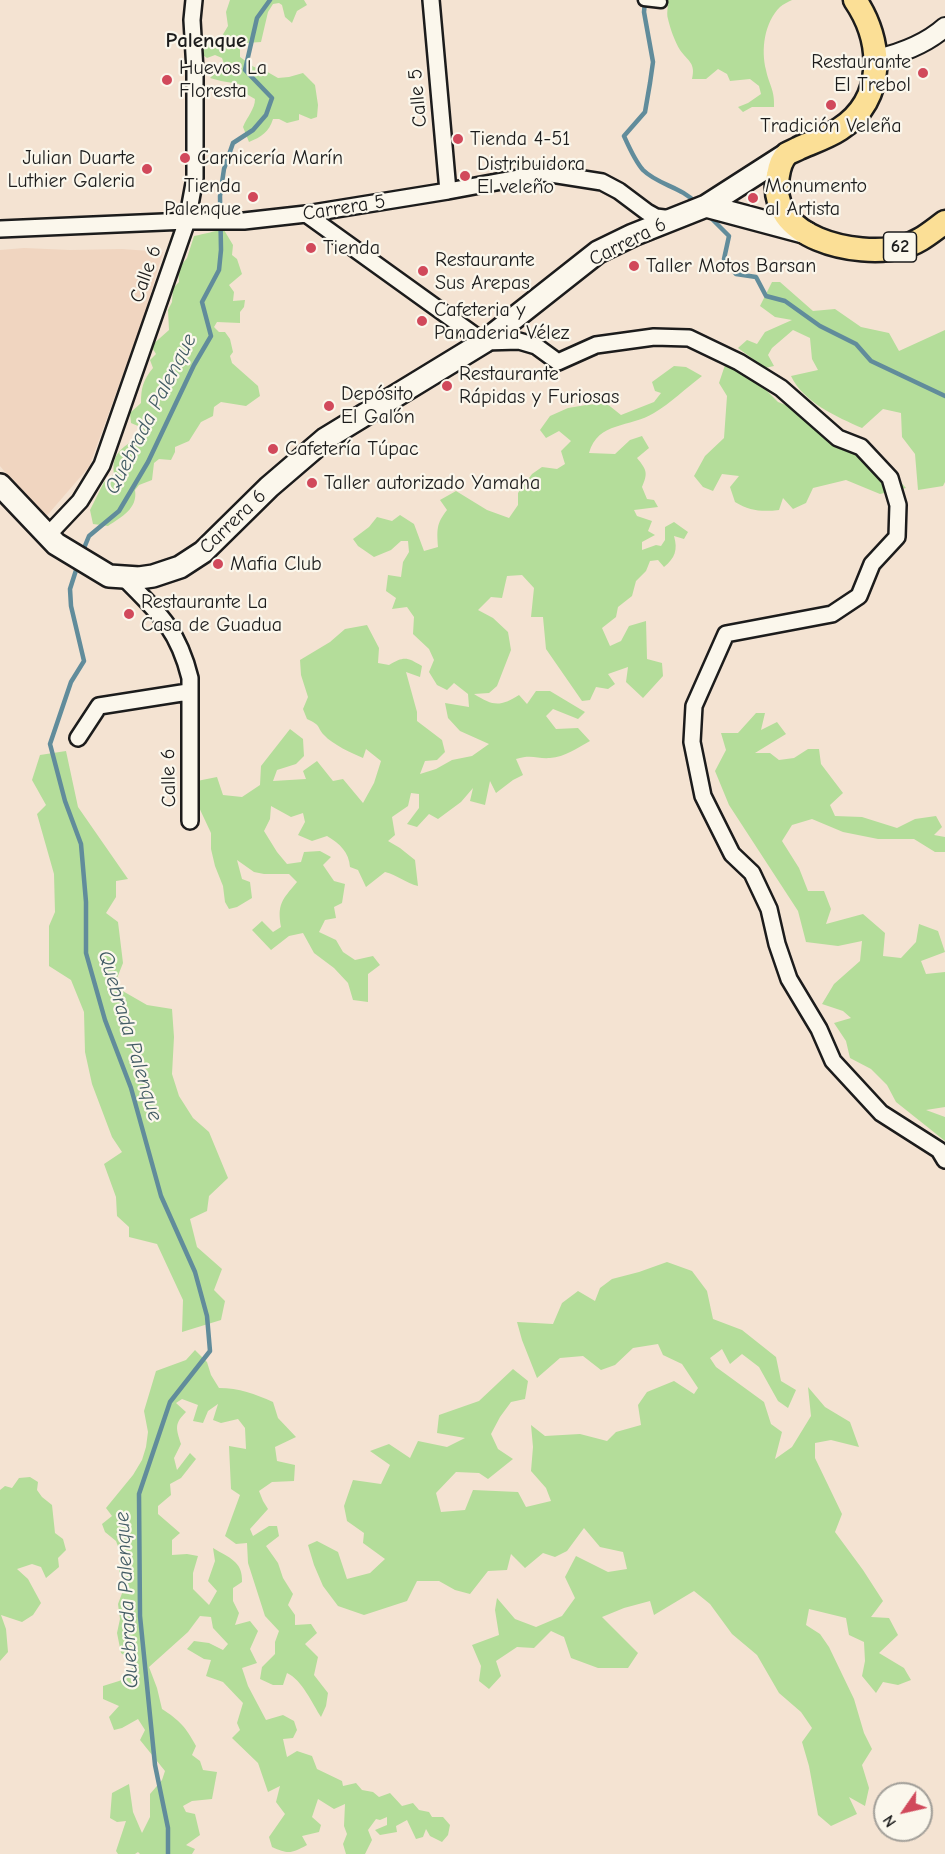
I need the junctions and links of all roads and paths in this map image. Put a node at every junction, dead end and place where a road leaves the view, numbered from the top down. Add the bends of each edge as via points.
1 (194, 0) edge
2 (431, 0) edge
3 (644, 0) edge
4 (855, 0) edge
5 (661, 2) dead end
6 (945, 27) edge
7 (877, 59) junction
8 (787, 154) junction
9 (448, 191) junction
10 (706, 206) junction
11 (306, 214) junction
12 (675, 219) junction
13 (187, 221) junction
14 (945, 222) edge
15 (0, 229) edge
16 (807, 233) junction
17 (484, 342) junction
18 (0, 485) edge
19 (53, 541) junction
20 (124, 578) junction
21 (188, 692) junction
22 (78, 738) dead end
23 (190, 821) dead end
24 (945, 1160) edge

1 - 13 street, Calle 6 via 195,178
2 - 9 street, Calle 5
3 - 5 street
4 - 7 main road via 870,27
6 - 7 street via 917,45
7 - 8 main road via 874,82 859,112 842,128
8 - 10 main road
8 - 16 main road, 62 via 778,175 780,200 787,216
9 - 11 street, Carrera 5
9 - 12 street, Carrera 5 via 554,174 602,182 656,217
10 - 12 main road, Carrera 6
10 - 16 main road
11 - 13 street, Carrera 5
11 - 17 street
12 - 17 main road, Carrera 6 via 598,252
13 - 15 street, Carrera 5
13 - 19 street, Calle 6 via 102,465
14 - 16 main road, 62 via 918,242 876,251 847,249
17 - 20 main road, Carrera 6 via 325,439 192,560 153,576
17 - 24 street via 519,341 537,346 558,363 596,345 689,338 781,388 838,438 861,447 890,478 898,505 897,537 873,564 859,596 832,614 726,634 694,706 692,741 703,796 732,854 752,873 769,909 789,980 833,1061 881,1113 939,1150
18 - 19 main road, Carrera 6
19 - 20 main road, Carrera 6 via 98,571
20 - 21 street, Calle 6 via 154,607 173,633 186,662
21 - 22 street via 99,706
21 - 23 street, Calle 6

